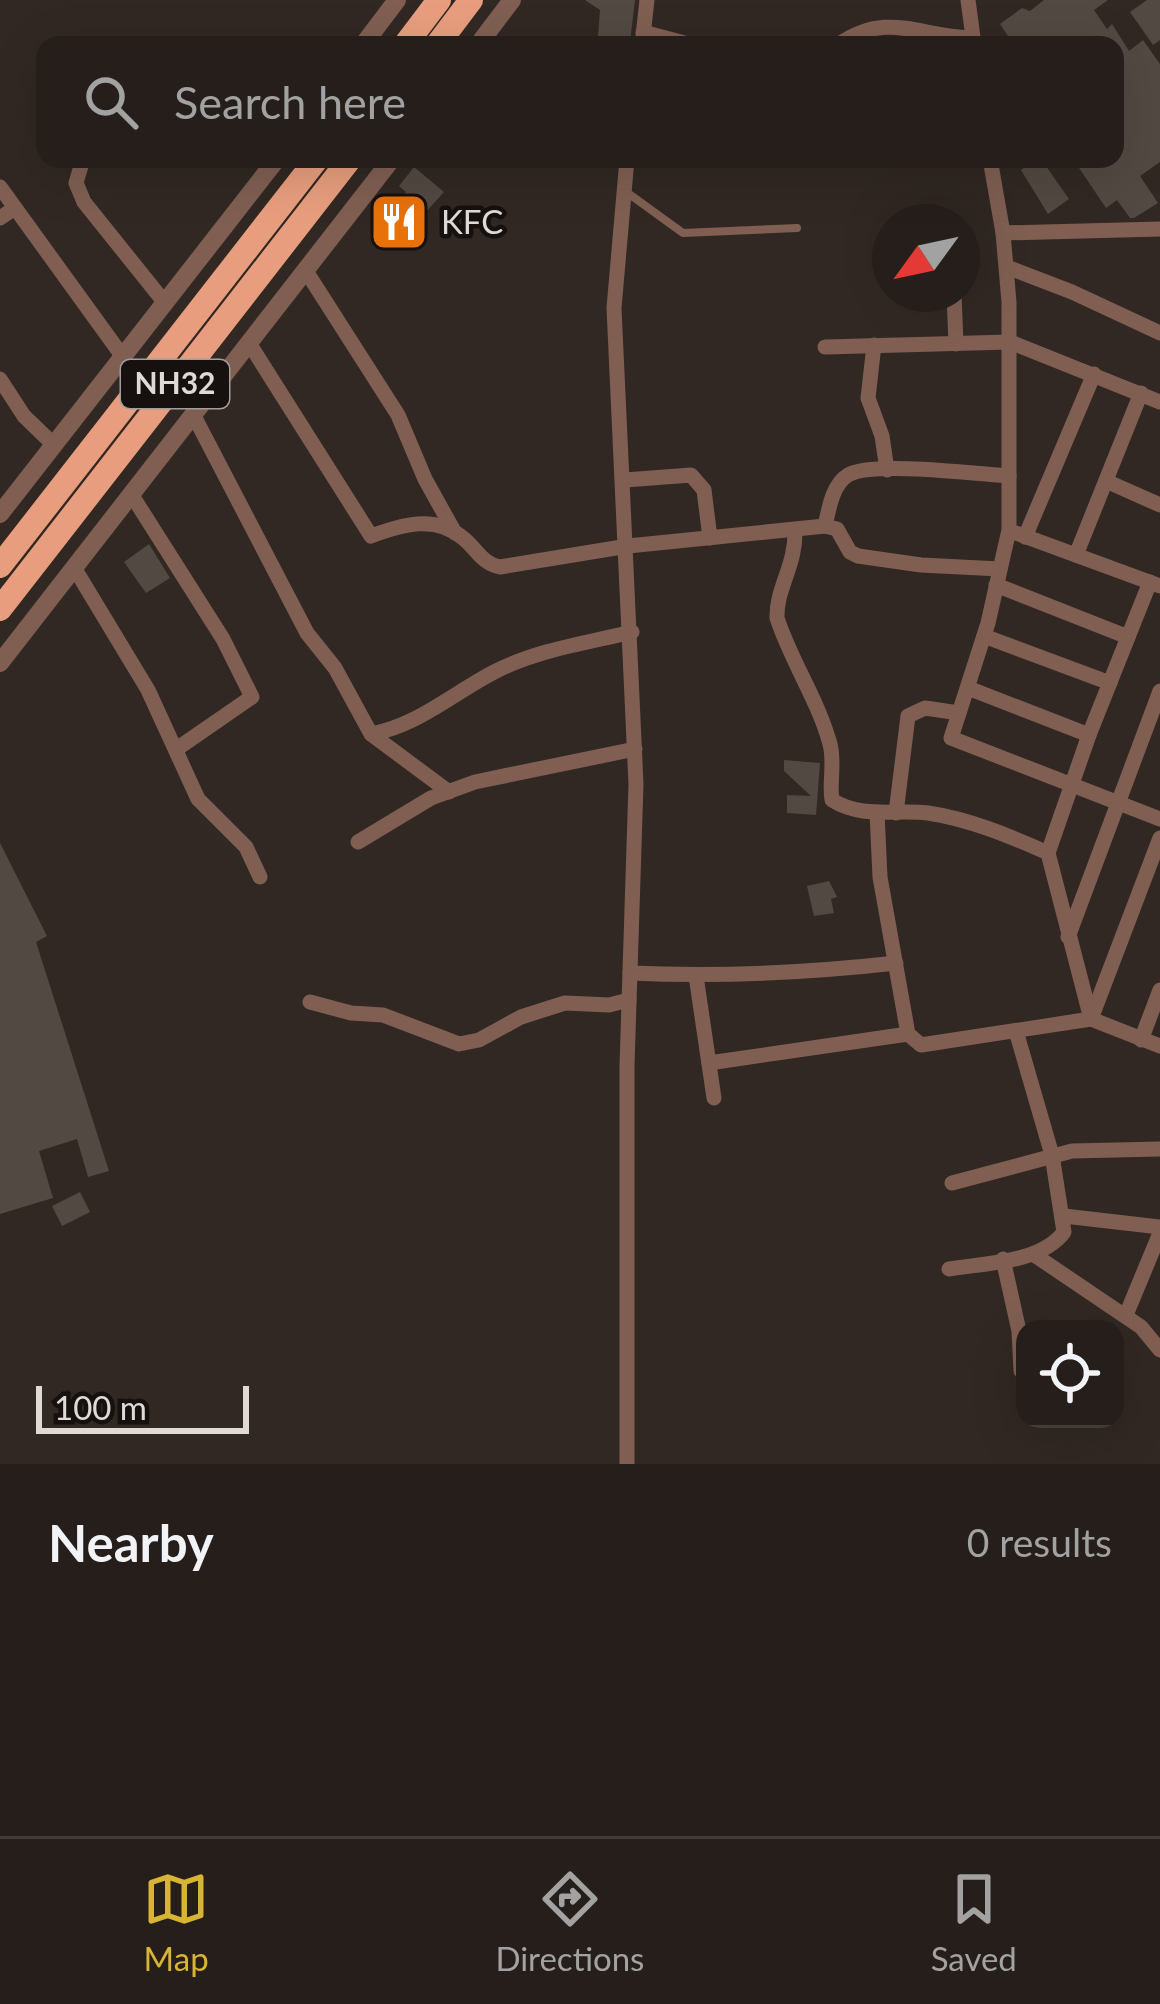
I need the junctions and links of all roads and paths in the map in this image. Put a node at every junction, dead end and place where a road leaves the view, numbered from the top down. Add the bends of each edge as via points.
1 (398, 0) edge
2 (440, 0) edge
3 (472, 0) edge
4 (512, 0) edge
5 (647, 0) edge
6 (968, 0) edge
7 (370, 36) edge
8 (412, 36) edge
9 (444, 36) edge
10 (485, 36) edge
11 (642, 36) edge
12 (852, 36) edge
13 (936, 36) edge
14 (972, 36) edge
15 (80, 168) edge
16 (271, 168) edge
17 (310, 168) edge
18 (343, 168) edge
19 (385, 168) edge
20 (626, 168) edge
21 (992, 168) edge
22 (0, 187) edge
23 (624, 190) junction
24 (8, 213) edge
25 (797, 228) dead end
26 (1160, 229) edge
27 (1003, 233) junction
28 (1007, 268) junction
29 (306, 271) junction
30 (165, 303) junction
31 (955, 312) edge
32 (1160, 333) edge
33 (1010, 342) junction
34 (249, 343) junction
35 (956, 344) junction
36 (874, 345) junction
37 (825, 346) dead end
38 (123, 357) junction
39 (1094, 374) junction
40 (0, 379) edge
41 (1141, 393) junction
42 (1160, 402) edge
43 (194, 416) junction
44 (54, 446) junction
45 (887, 470) junction
46 (1009, 476) junction
47 (625, 480) junction
48 (1106, 481) junction
49 (133, 497) junction
50 (1160, 505) edge
51 (0, 514) edge
52 (825, 526) junction
53 (795, 530) junction
54 (1009, 530) junction
55 (455, 533) junction
56 (1025, 537) junction
57 (710, 538) junction
58 (628, 546) junction
59 (1076, 555) junction
60 (0, 566) edge
61 (75, 569) junction
62 (998, 577) junction
63 (1155, 584) edge
64 (0, 609) edge
65 (632, 632) junction
66 (984, 636) junction
67 (1128, 637) junction
68 (0, 663) edge
69 (1110, 683) junction
70 (968, 688) junction
71 (1160, 691) edge
72 (959, 713) junction
73 (371, 734) junction
74 (1089, 735) junction
75 (178, 748) junction
76 (635, 748) junction
77 (1073, 785) junction
78 (449, 791) junction
79 (1117, 804) junction
80 (877, 813) junction
81 (896, 813) junction
82 (1160, 819) edge
83 (1160, 838) edge
84 (358, 842) dead end
85 (1048, 853) junction
86 (260, 877) dead end
87 (1067, 940) junction
88 (896, 963) junction
89 (630, 973) junction
90 (696, 976) junction
91 (1160, 990) edge
92 (629, 1000) junction
93 (310, 1002) dead end
94 (1091, 1019) junction
95 (1016, 1030) junction
96 (908, 1034) junction
97 (1141, 1040) junction
98 (1160, 1046) edge
99 (709, 1063) junction
100 (715, 1098) dead end
101 (1160, 1148) edge
102 (1052, 1155) junction
103 (952, 1183) dead end
104 (1064, 1216) junction
105 (1160, 1230) edge
106 (1033, 1254) junction
107 (1003, 1259) junction
108 (949, 1269) dead end
109 (1126, 1316) junction
110 (1017, 1320) edge
111 (1160, 1350) edge
112 (627, 1464) edge

1 - 7 street
2 - 8 highway
3 - 9 highway
4 - 10 street
5 - 11 street
6 - 14 street
12 - 13 street via 899,24
15 - 30 street via 84,202
16 - 30 street
17 - 60 highway, NH32
18 - 64 highway, NH32
19 - 29 street
20 - 23 street
21 - 27 street
22 - 24 street
23 - 25 lane via 683,233
23 - 47 street via 614,308
24 - 38 street
26 - 27 street
27 - 28 street
28 - 32 street
28 - 33 street
29 - 34 street
29 - 55 street via 398,416
30 - 38 street
31 - 35 street
33 - 35 street
33 - 39 street
33 - 46 street
34 - 43 street
34 - 55 street via 371,536 421,521
35 - 36 street
36 - 37 street
36 - 45 street via 868,398
38 - 44 street
39 - 41 street
39 - 56 street
40 - 44 street
41 - 42 street
41 - 48 street
43 - 49 street
43 - 73 street via 307,633
44 - 51 street
45 - 46 street
45 - 52 street via 844,478
46 - 54 street
47 - 57 street via 691,475 704,490
47 - 58 street
48 - 50 street
48 - 59 street
49 - 61 street
49 - 75 street via 252,697
52 - 53 street
52 - 62 street via 858,556
53 - 57 street
53 - 80 street via 777,619 829,742 832,800
54 - 56 street
54 - 62 street
55 - 58 street via 500,567
56 - 59 street
57 - 58 street
58 - 65 street
59 - 63 street
61 - 68 street
61 - 75 street
62 - 66 street
62 - 67 street
63 - 67 street
65 - 73 street via 499,670 414,722
65 - 76 street
66 - 69 street
66 - 70 street
67 - 69 street
69 - 74 street
70 - 72 street
70 - 74 street
71 - 79 street
72 - 77 street via 951,738
72 - 81 street via 925,708 908,716
73 - 78 street
74 - 77 street
75 - 86 street via 198,800 246,847
76 - 78 street
76 - 89 street
77 - 79 street
77 - 85 street
78 - 84 street
79 - 82 street
79 - 87 street
80 - 81 street
80 - 88 street
81 - 85 street via 954,818
83 - 94 street
85 - 87 street
87 - 94 street
88 - 90 street
88 - 96 street
89 - 90 street
89 - 92 street
90 - 99 street
91 - 97 street
92 - 93 street via 565,1003 459,1044 383,1015
92 - 112 street
94 - 95 street
94 - 97 street
95 - 96 street via 921,1046
95 - 102 street
96 - 99 street
97 - 98 street
99 - 100 street
101 - 102 street
102 - 103 street
102 - 104 street
104 - 105 street
104 - 106 street via 1059,1240
105 - 109 street
106 - 107 street
106 - 109 street
107 - 108 street
107 - 110 street
109 - 111 street

